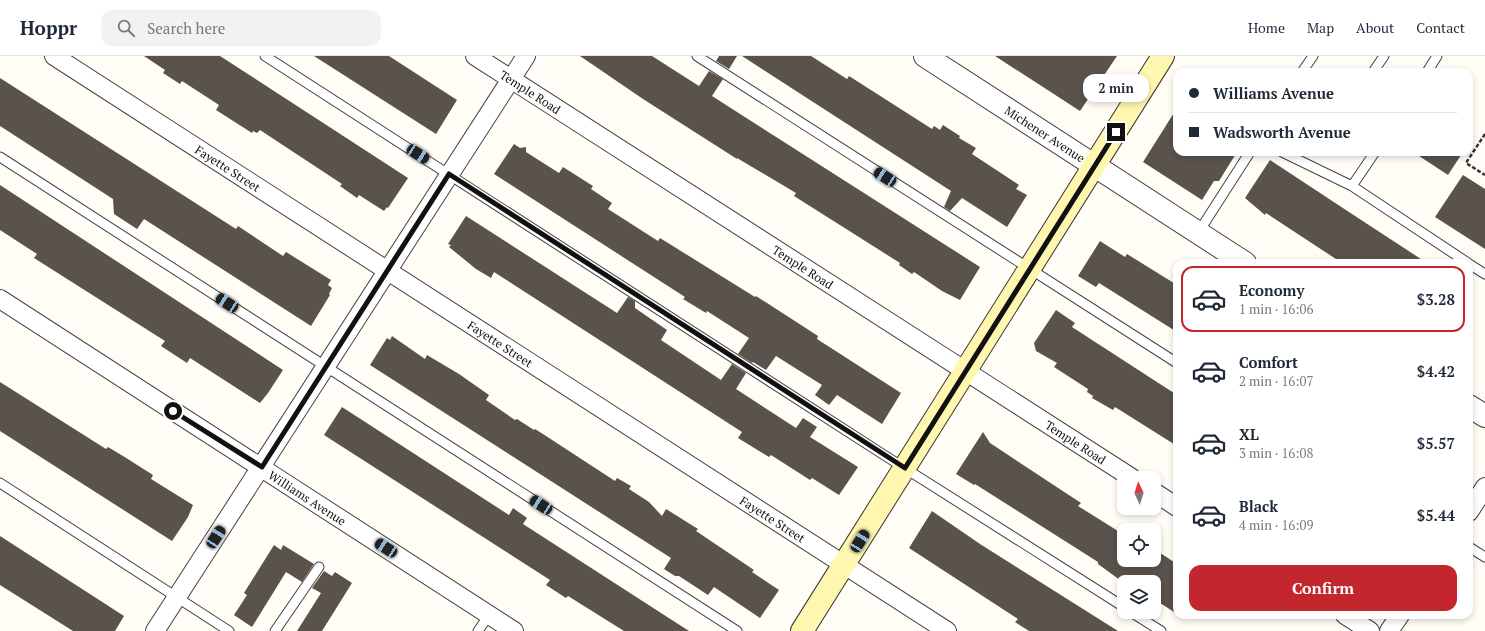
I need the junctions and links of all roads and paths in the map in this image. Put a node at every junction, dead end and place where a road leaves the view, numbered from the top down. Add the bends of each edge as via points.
1 (54, 56) edge
2 (266, 56) edge
3 (475, 56) edge
4 (526, 56) edge
5 (697, 56) edge
6 (1163, 56) edge
7 (1313, 56) edge
8 (1384, 56) edge
9 (1437, 56) edge
10 (936, 59) edge
11 (1305, 68) edge
12 (1376, 68) edge
13 (1430, 68) edge
14 (511, 79) junction
15 (1485, 134) edge
16 (1473, 152) edge
17 (1247, 156) edge
18 (1290, 156) edge
19 (1371, 156) edge
20 (1471, 156) edge
21 (0, 157) edge
22 (1095, 166) junction
23 (449, 174) junction
24 (1485, 175) edge
25 (1352, 186) junction
26 (1198, 233) junction
27 (1239, 259) edge
28 (1463, 259) edge
29 (1473, 266) edge
30 (1029, 269) junction
31 (388, 271) junction
32 (1485, 274) edge
33 (0, 299) edge
34 (1173, 359) edge
35 (326, 367) junction
36 (965, 371) junction
37 (1473, 408) edge
38 (1485, 416) edge
39 (262, 467) junction
40 (905, 468) junction
41 (1121, 471) edge
42 (0, 483) edge
43 (1485, 487) edge
44 (1161, 497) edge
45 (1173, 504) edge
46 (1473, 506) edge
47 (1473, 550) edge
48 (1485, 557) edge
49 (844, 565) junction
50 (319, 567) dead end
51 (177, 597) junction
52 (1117, 603) edge
53 (489, 615) junction
54 (1142, 619) edge
55 (1351, 619) edge
56 (1397, 619) edge
57 (155, 631) edge
58 (229, 631) edge
59 (275, 631) edge
60 (478, 631) edge
61 (514, 631) edge
62 (737, 631) edge
63 (802, 631) edge
64 (947, 631) edge
65 (1162, 631) edge
66 (1370, 631) edge
67 (1389, 631) edge

1 - 31 street, Fayette Street
2 - 23 lane
3 - 14 street, Temple Road
4 - 14 street
5 - 30 lane
6 - 22 main road
7 - 11 lane
8 - 12 lane
9 - 13 lane
10 - 22 street, Michener Avenue
14 - 23 street
14 - 36 street, Temple Road
15 - 16 path
17 - 26 lane
18 - 25 lane
19 - 25 lane
20 - 24 path via 1466,163
21 - 35 lane
22 - 26 street, Michener Avenue
22 - 30 main road
23 - 31 street
23 - 40 lane
25 - 28 lane
26 - 27 street, Michener Avenue
29 - 32 lane
30 - 34 lane
30 - 36 main road
31 - 35 street
31 - 49 street, Fayette Street
33 - 39 street, Williams Avenue
35 - 39 street
35 - 62 lane
36 - 40 main road
36 - 41 street, Temple Road
37 - 38 street
39 - 51 street
39 - 53 street, Williams Avenue
40 - 49 main road
40 - 52 lane
42 - 51 lane
43 - 46 street
44 - 45 street
47 - 48 lane
49 - 63 main road
49 - 64 street, Fayette Street
50 - 59 lane
51 - 57 street
51 - 58 lane
53 - 60 lane
53 - 61 street, Williams Avenue
54 - 65 lane
55 - 66 street
56 - 67 street

